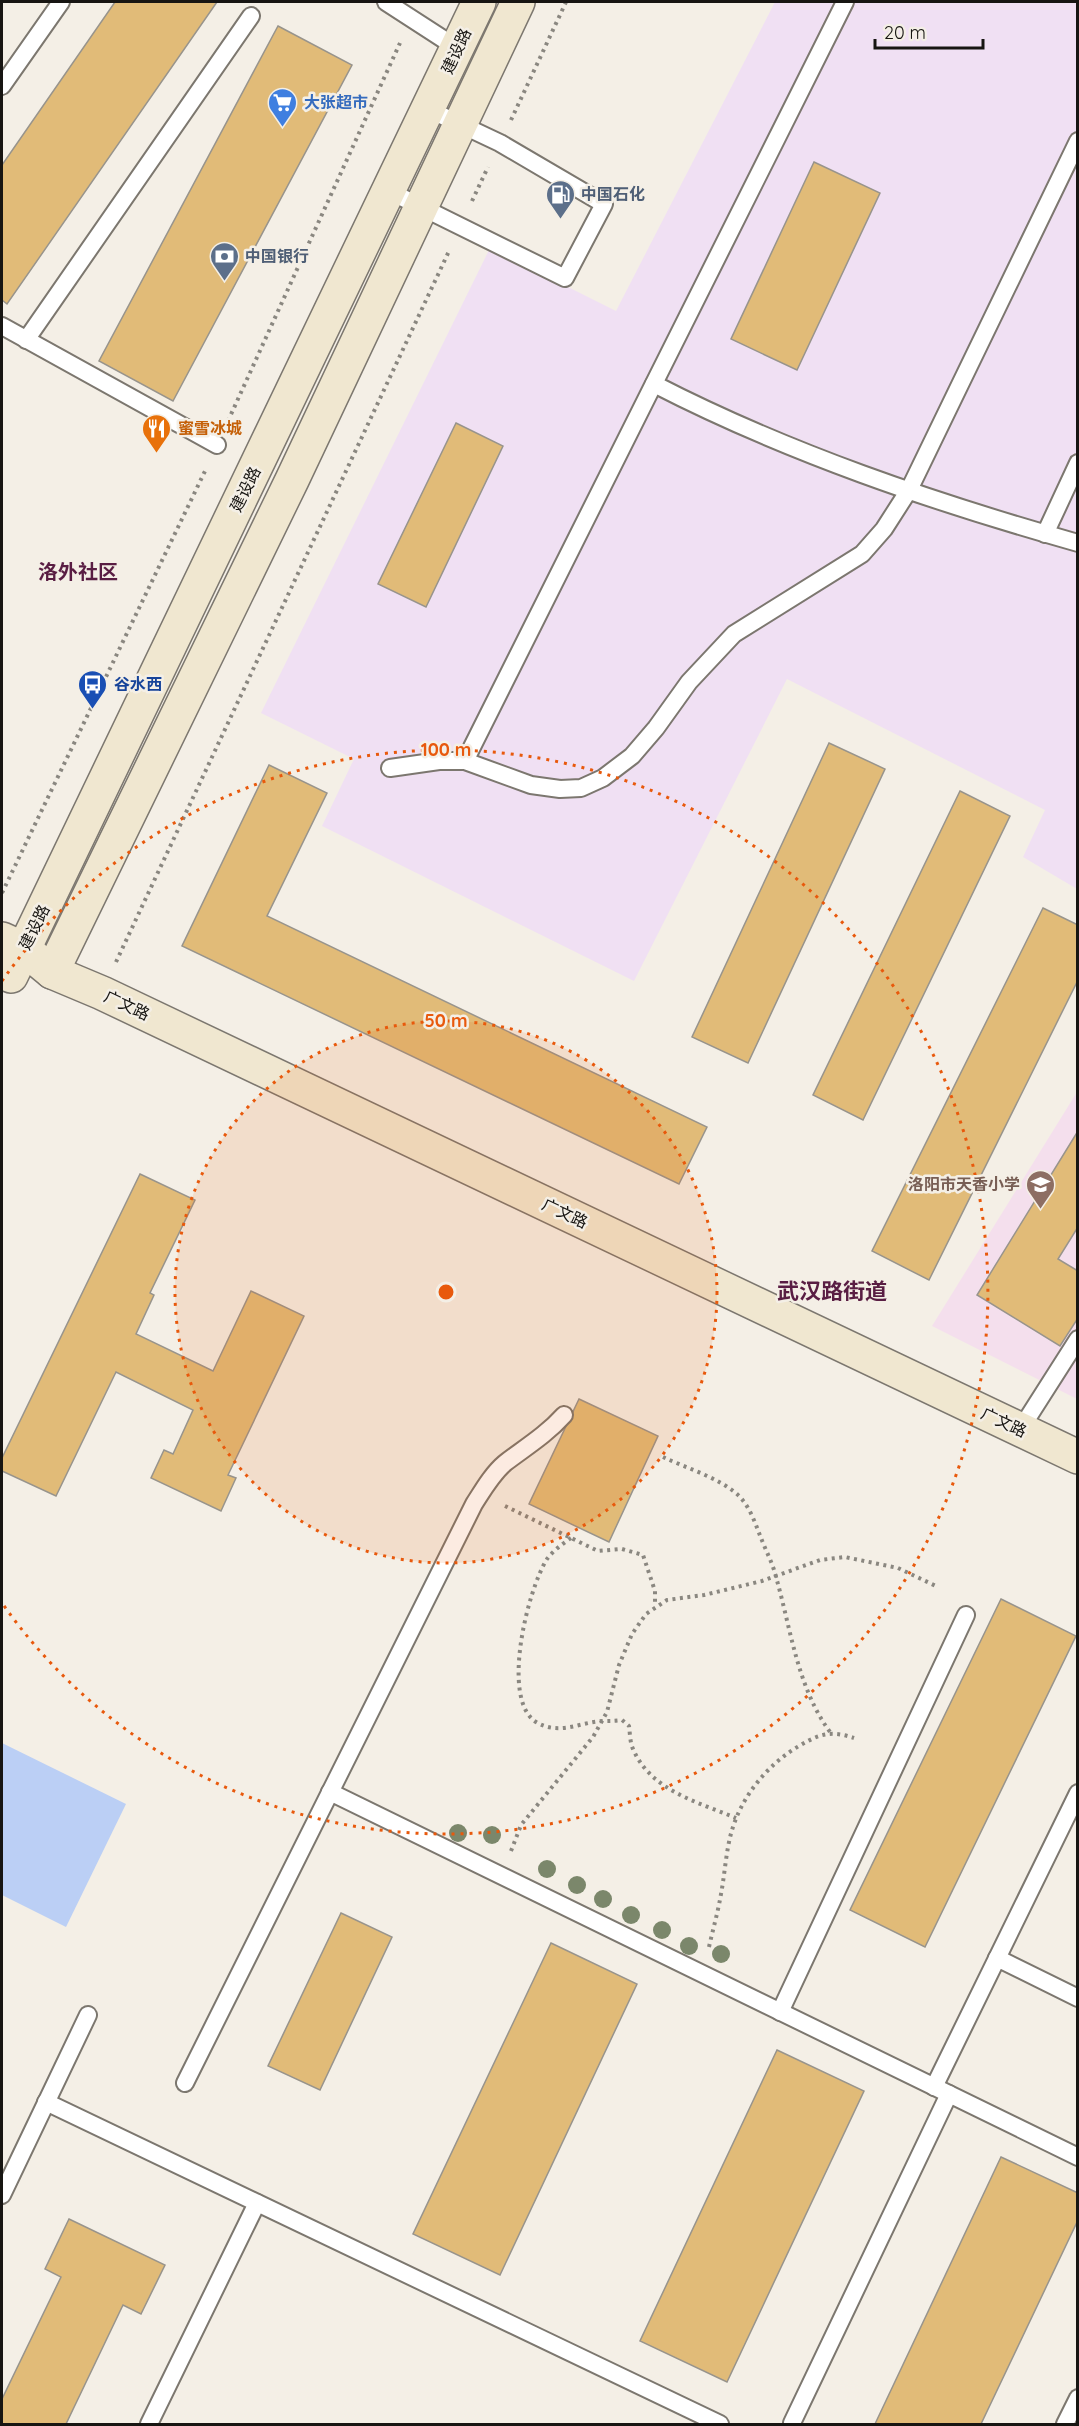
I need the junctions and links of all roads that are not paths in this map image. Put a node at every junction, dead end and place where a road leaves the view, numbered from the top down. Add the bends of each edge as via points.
1 (61, 2) edge
2 (386, 2) edge
3 (479, 2) edge
4 (518, 2) edge
5 (845, 2) edge
6 (251, 16) dead end
7 (457, 48) junction
8 (2, 86) edge
9 (428, 109) junction
10 (460, 125) junction
11 (1077, 141) edge
12 (388, 191) junction
13 (421, 208) junction
14 (2, 326) edge
15 (26, 340) junction
16 (654, 384) junction
17 (217, 445) dead end
18 (1077, 463) edge
19 (909, 490) junction
20 (1045, 534) junction
21 (1077, 543) edge
22 (465, 761) junction
23 (390, 768) dead end
24 (8, 965) edge
25 (52, 972) junction
26 (1077, 1339) edge
27 (564, 1415) dead end
28 (1020, 1430) junction
29 (1077, 1457) edge
30 (966, 1615) dead end
31 (330, 1792) junction
32 (1077, 1793) edge
33 (997, 1958) junction
34 (1077, 1998) edge
35 (780, 2012) junction
36 (88, 2015) dead end
37 (185, 2083) dead end
38 (941, 2091) junction
39 (46, 2102) junction
40 (1077, 2157) edge
41 (2, 2195) edge
42 (257, 2203) junction
43 (1077, 2398) edge
44 (792, 2423) edge
45 (149, 2424) edge
46 (720, 2424) edge
47 (1065, 2424) edge

1 - 8 lane
2 - 7 lane
3 - 7 street, 建设路
4 - 10 street
5 - 16 lane
6 - 15 lane
7 - 9 street, 建设路
9 - 10 lane
9 - 12 street, 建设路
10 - 13 street
10 - 13 lane via 500,143 604,204 565,278
11 - 19 lane
12 - 13 lane
12 - 24 street, 建设路
13 - 25 street
14 - 15 lane
15 - 17 lane
16 - 19 lane via 722,419
16 - 22 lane
18 - 20 lane
19 - 20 lane
19 - 22 lane via 862,554 734,634 689,682 632,756 603,778 581,788 560,789 531,785
20 - 21 lane
22 - 23 lane
24 - 25 street, 广文路
25 - 28 street, 广文路
26 - 28 lane
27 - 31 lane via 487,1482
28 - 29 street, 广文路
30 - 35 lane
31 - 35 lane
31 - 37 lane
32 - 33 lane
33 - 34 lane
33 - 38 lane
35 - 38 lane
36 - 39 lane
38 - 40 lane
38 - 44 lane
39 - 41 lane
39 - 42 lane
42 - 45 lane
42 - 46 lane
43 - 47 lane

